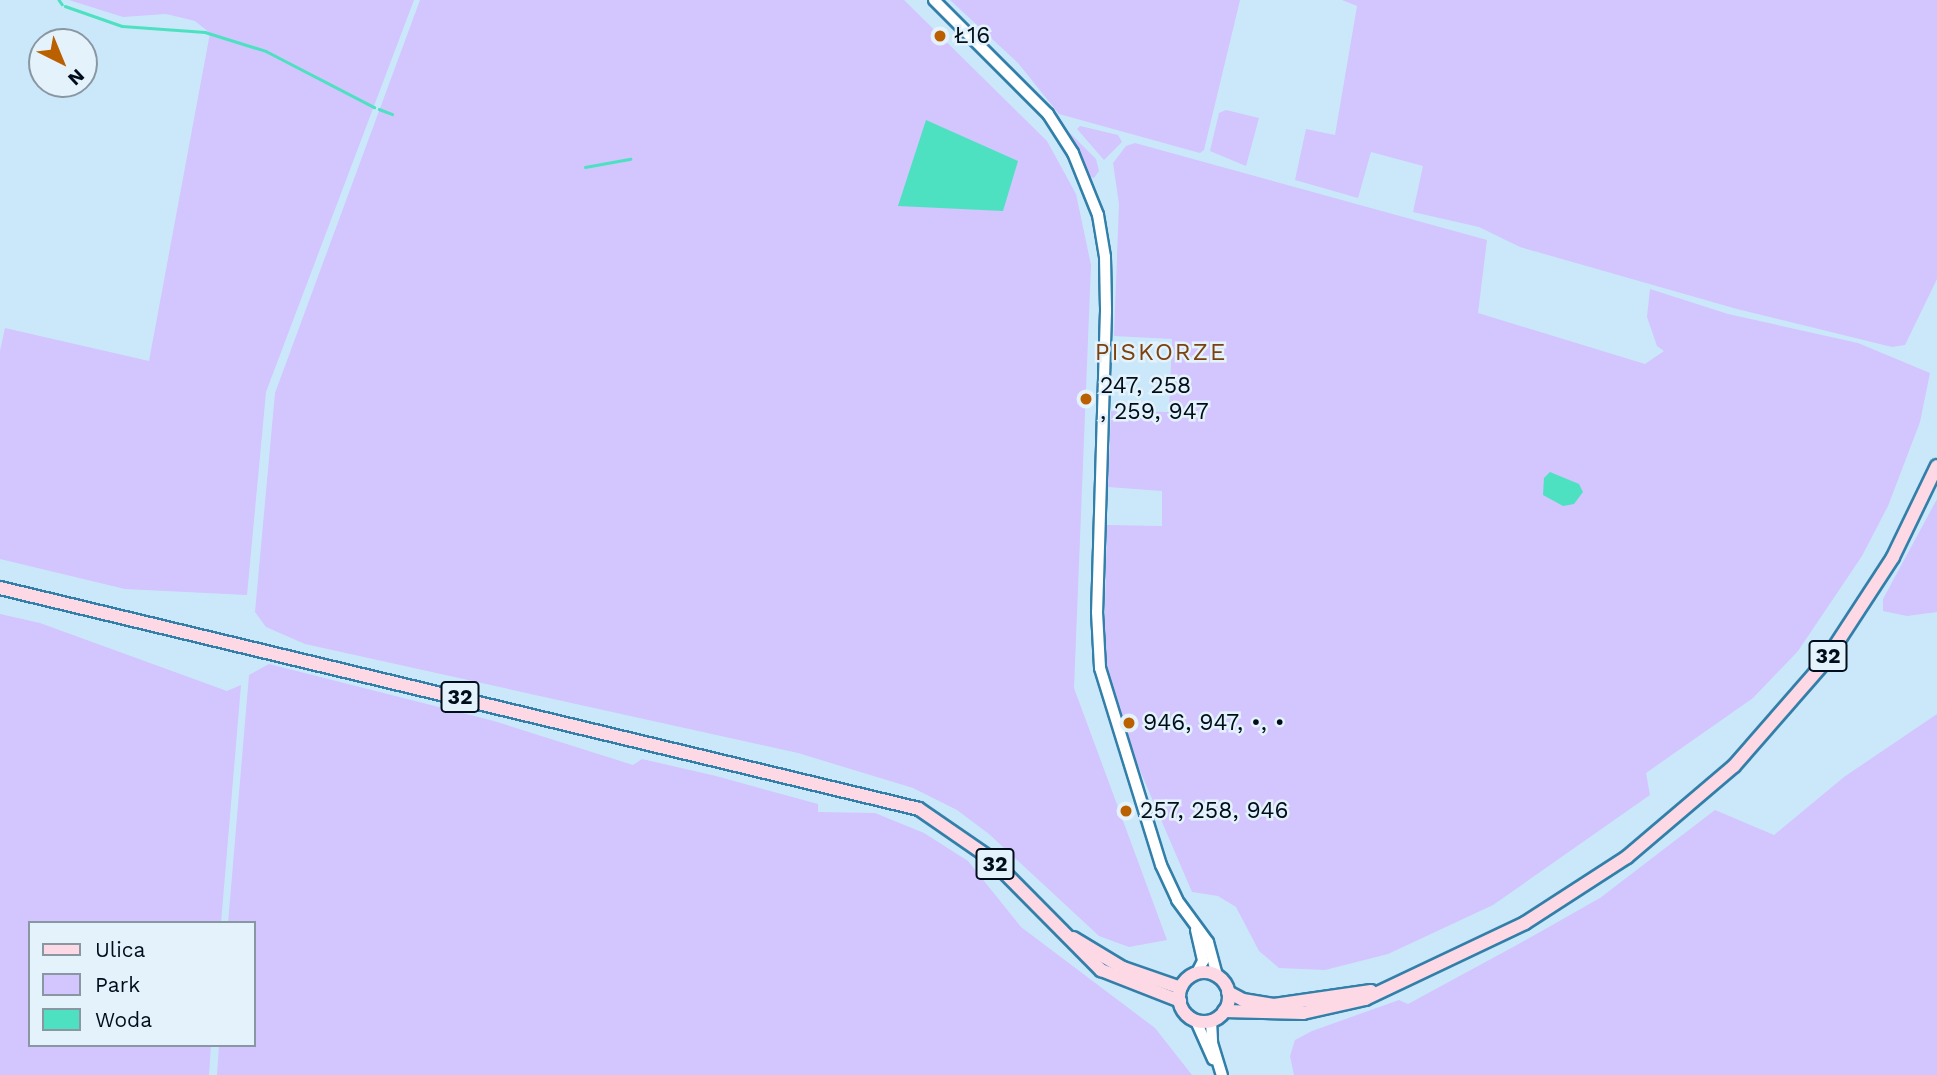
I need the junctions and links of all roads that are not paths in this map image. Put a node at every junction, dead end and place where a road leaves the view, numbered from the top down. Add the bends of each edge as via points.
1 (934, 0) edge
2 (1937, 466) edge
3 (0, 588) edge
4 (1196, 930) junction
5 (1198, 973) junction
6 (1217, 976) junction
7 (1381, 989) junction
8 (1228, 992) junction
9 (1181, 994) junction
10 (1224, 1011) junction
11 (1196, 1021) junction
12 (1211, 1021) junction
13 (1217, 1064) junction
14 (1222, 1075) edge

1 - 4 street via 1048,114 1073,153 1098,215 1106,289 1097,612 1100,668 1161,865
2 - 7 main road, 32 via 1894,557 1863,608 1786,710 1716,783 1627,857 1560,903 1478,948
3 - 9 main road, 32 via 919,809 990,858 1061,931 1123,968
4 - 5 street via 1203,961
4 - 6 street via 1208,942
5 - 6 main road
5 - 9 main road
6 - 8 main road
7 - 8 main road, 32 via 1285,1005 1249,1002
7 - 10 main road, 32 via 1344,1006 1303,1013
8 - 10 main road
9 - 11 main road via 1185,1013
10 - 12 main road
11 - 12 main road
11 - 13 main road via 1204,1046
12 - 13 main road
13 - 14 main road

